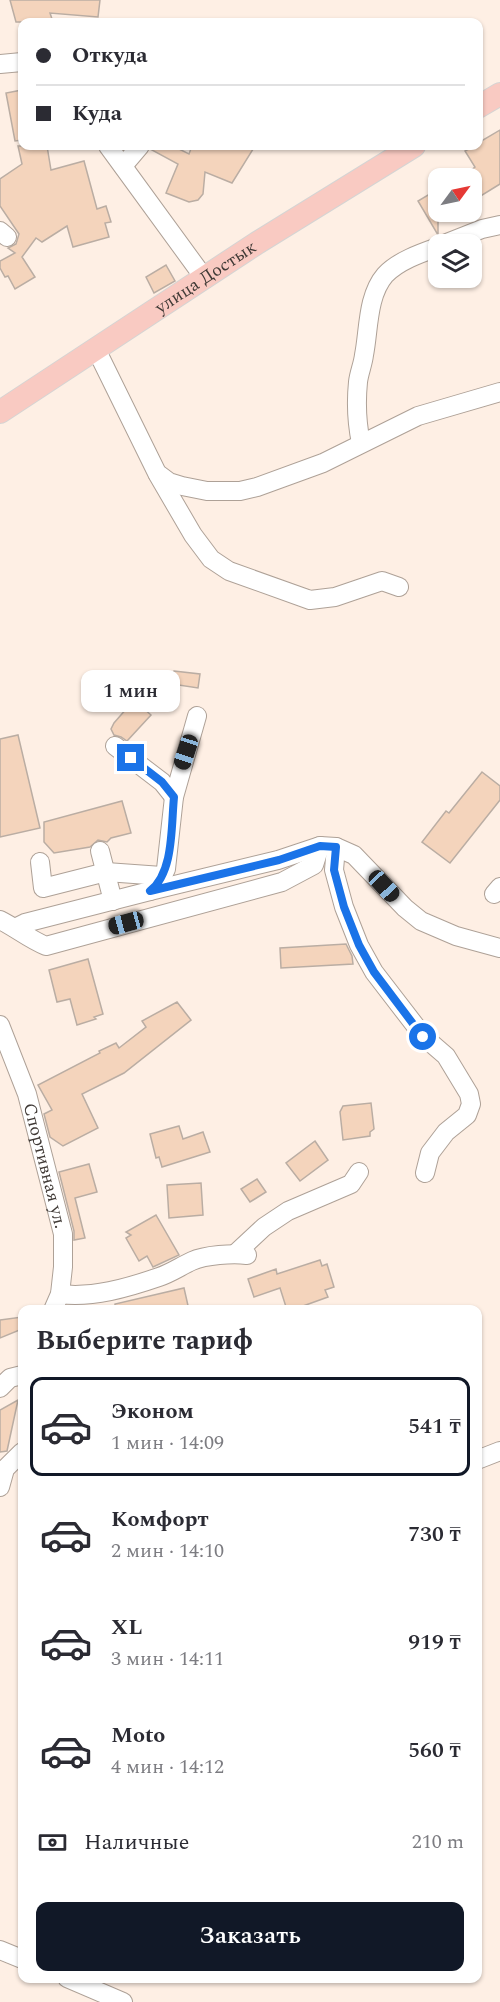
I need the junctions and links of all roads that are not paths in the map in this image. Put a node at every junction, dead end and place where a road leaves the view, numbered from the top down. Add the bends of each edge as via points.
1 (18, 62) edge
2 (0, 64) edge
3 (500, 94) edge
4 (483, 104) edge
5 (111, 150) edge
6 (137, 150) edge
7 (408, 150) edge
8 (123, 166) junction
9 (500, 225) edge
10 (469, 234) edge
11 (428, 251) edge
12 (205, 279) junction
13 (96, 350) junction
14 (500, 392) edge
15 (0, 412) edge
16 (361, 443) junction
17 (157, 473) junction
18 (399, 588) dead end
19 (197, 716) dead end
20 (115, 746) dead end
21 (174, 797) junction
22 (328, 847) junction
23 (100, 851) dead end
24 (40, 861) dead end
25 (106, 872) junction
26 (162, 876) junction
27 (150, 891) junction
28 (113, 901) junction
29 (9, 925) edge
30 (500, 948) edge
31 (0, 1025) edge
32 (359, 1172) dead end
33 (425, 1173) dead end
34 (56, 1302) edge
35 (18, 1376) edge
36 (0, 1388) edge
37 (500, 1451) edge
38 (18, 1456) edge
39 (482, 1458) edge
40 (0, 1487) edge
41 (0, 1950) edge
42 (18, 1957) edge
43 (79, 1983) edge
44 (123, 2002) edge

1 - 2 street
3 - 4 main road
5 - 8 street
6 - 8 street
7 - 12 main road, улица Достык
8 - 12 street
9 - 10 street
11 - 16 street via 386,274 372,303 358,382
12 - 13 main road, улица Достык
13 - 15 main road, улица Достык
13 - 17 street
14 - 16 street via 418,416
16 - 17 street via 323,463 240,491 182,486
17 - 18 street via 193,535 211,559 229,571 310,600 335,597 382,581
19 - 21 street
20 - 21 street via 162,782
21 - 26 street
22 - 27 street
22 - 29 street via 314,865 282,882 46,946 29,940
22 - 30 street via 354,855 421,921
22 - 33 street via 344,907 374,972 423,1037 446,1056 469,1094 467,1115 446,1132 430,1153
23 - 25 street
24 - 25 street via 43,888
25 - 26 street
25 - 28 street
26 - 27 street
27 - 28 street
28 - 29 street
31 - 34 street, Спортивная ул. via 27,1094 61,1224 63,1267
32 - 34 street via 351,1184 264,1227 241,1254 195,1260 160,1277
35 - 36 street
37 - 39 street
38 - 40 street via 6,1469
41 - 42 street
43 - 44 street

